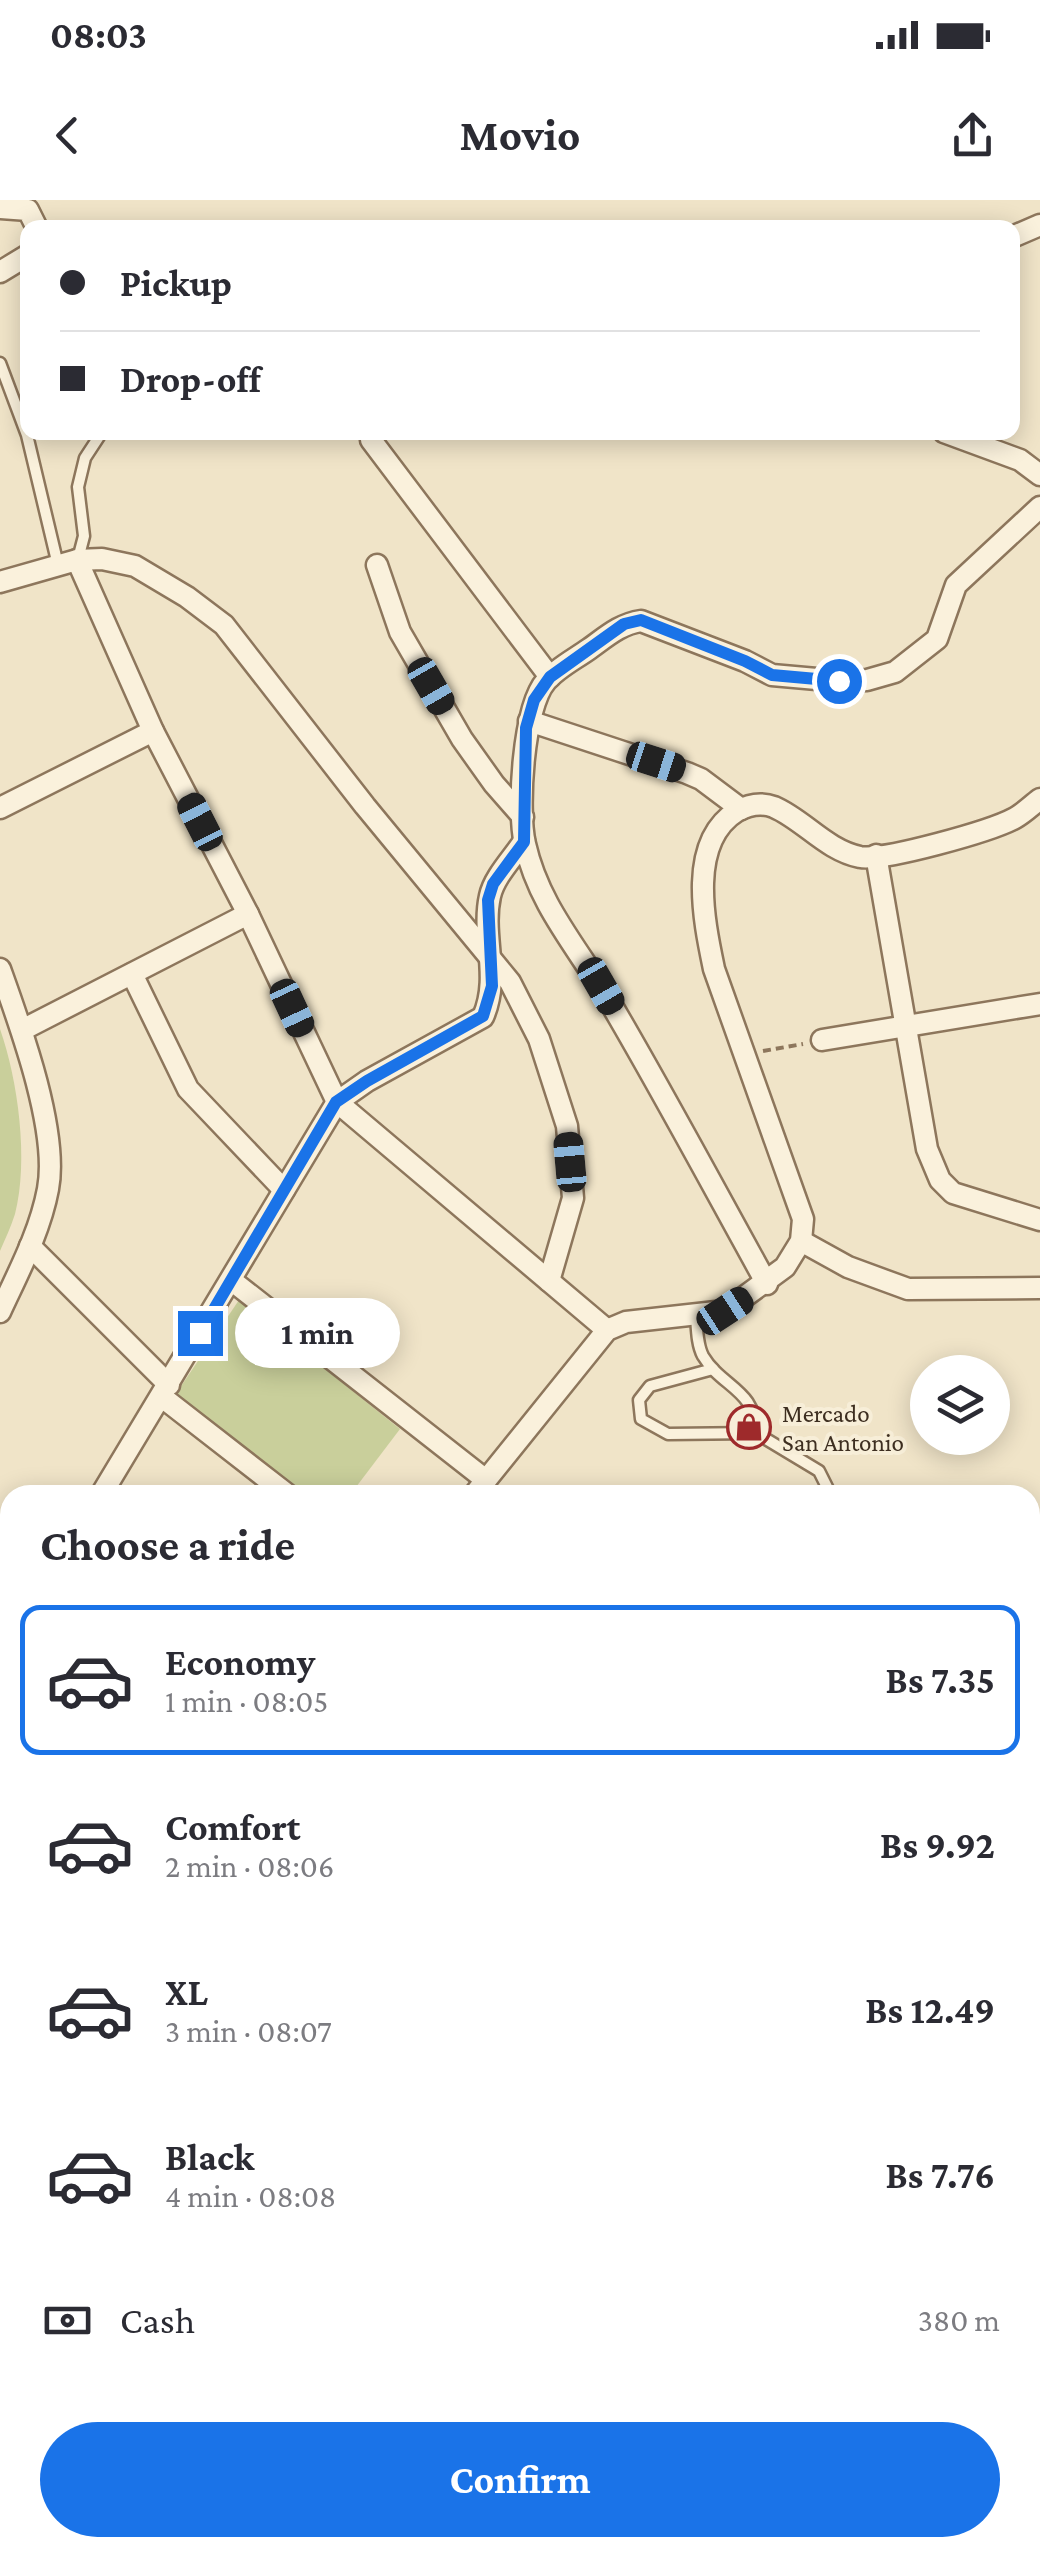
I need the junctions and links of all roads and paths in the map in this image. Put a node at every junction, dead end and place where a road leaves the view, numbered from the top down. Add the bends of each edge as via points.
1 (0, 208) edge
2 (33, 220) edge
3 (0, 363) edge
4 (20, 417) edge
5 (28, 440) edge
6 (97, 440) edge
7 (371, 440) dead end
8 (966, 440) edge
9 (1040, 475) edge
10 (1040, 507) edge
11 (68, 563) junction
12 (377, 564) dead end
13 (0, 582) edge
14 (550, 677) junction
15 (529, 720) junction
16 (154, 730) junction
17 (1040, 799) edge
18 (0, 808) edge
19 (741, 809) junction
20 (523, 817) junction
21 (524, 842) junction
22 (876, 856) junction
23 (248, 914) junction
24 (491, 960) junction
25 (0, 969) edge
26 (132, 974) junction
27 (1040, 1004) edge
28 (906, 1026) junction
29 (22, 1030) junction
30 (822, 1040) joint
31 (743, 1054) junction
32 (336, 1102) junction
33 (284, 1190) junction
34 (1040, 1220) edge
35 (801, 1241) junction
36 (30, 1246) junction
37 (231, 1280) junction
38 (549, 1281) junction
39 (767, 1284) junction
40 (1040, 1288) edge
41 (0, 1312) edge
42 (696, 1316) junction
43 (607, 1330) junction
44 (713, 1369) junction
45 (165, 1391) junction
46 (756, 1433) junction
47 (107, 1485) edge
48 (276, 1485) edge
49 (478, 1485) edge
50 (482, 1485) edge
51 (826, 1485) edge

1 - 2 street via 28,210
3 - 4 lane
5 - 11 lane
6 - 11 lane via 78,487 84,536
7 - 14 street
8 - 9 street via 1020,460
10 - 14 street via 956,585 936,638 895,672 839,681 772,675 641,620 624,624
11 - 13 street
11 - 16 street
11 - 24 street via 102,559 135,566 224,625
12 - 20 street via 400,632 462,739
14 - 15 street
15 - 19 street via 687,773
15 - 20 street
16 - 18 street
16 - 23 street
17 - 22 street via 1018,817 981,831
19 - 22 street via 774,807 838,849
19 - 31 street via 711,842 704,878 714,968
20 - 21 street
21 - 24 street via 488,900
21 - 39 street via 556,923 601,986
22 - 28 street
23 - 26 street
23 - 32 street
24 - 32 street via 483,1016
24 - 38 street via 539,1039 567,1126 572,1198
25 - 29 street
26 - 29 street
26 - 33 street via 188,1089
27 - 28 street
28 - 30 street
28 - 34 street via 927,1149 940,1180 952,1193
29 - 36 street via 48,1149 49,1187
30 - 31 path
31 - 35 street via 803,1220
32 - 33 street
32 - 38 street
33 - 37 street
35 - 39 street
35 - 40 street via 908,1289
36 - 41 street
36 - 45 street
37 - 45 street
37 - 49 street
38 - 43 street
39 - 42 street via 725,1311
42 - 43 street
42 - 44 lane via 700,1352
43 - 50 street
44 - 46 lane via 756,1414
44 - 46 lane via 650,1386 639,1400 641,1419 668,1434
45 - 47 street
45 - 48 street
46 - 51 lane via 820,1470

